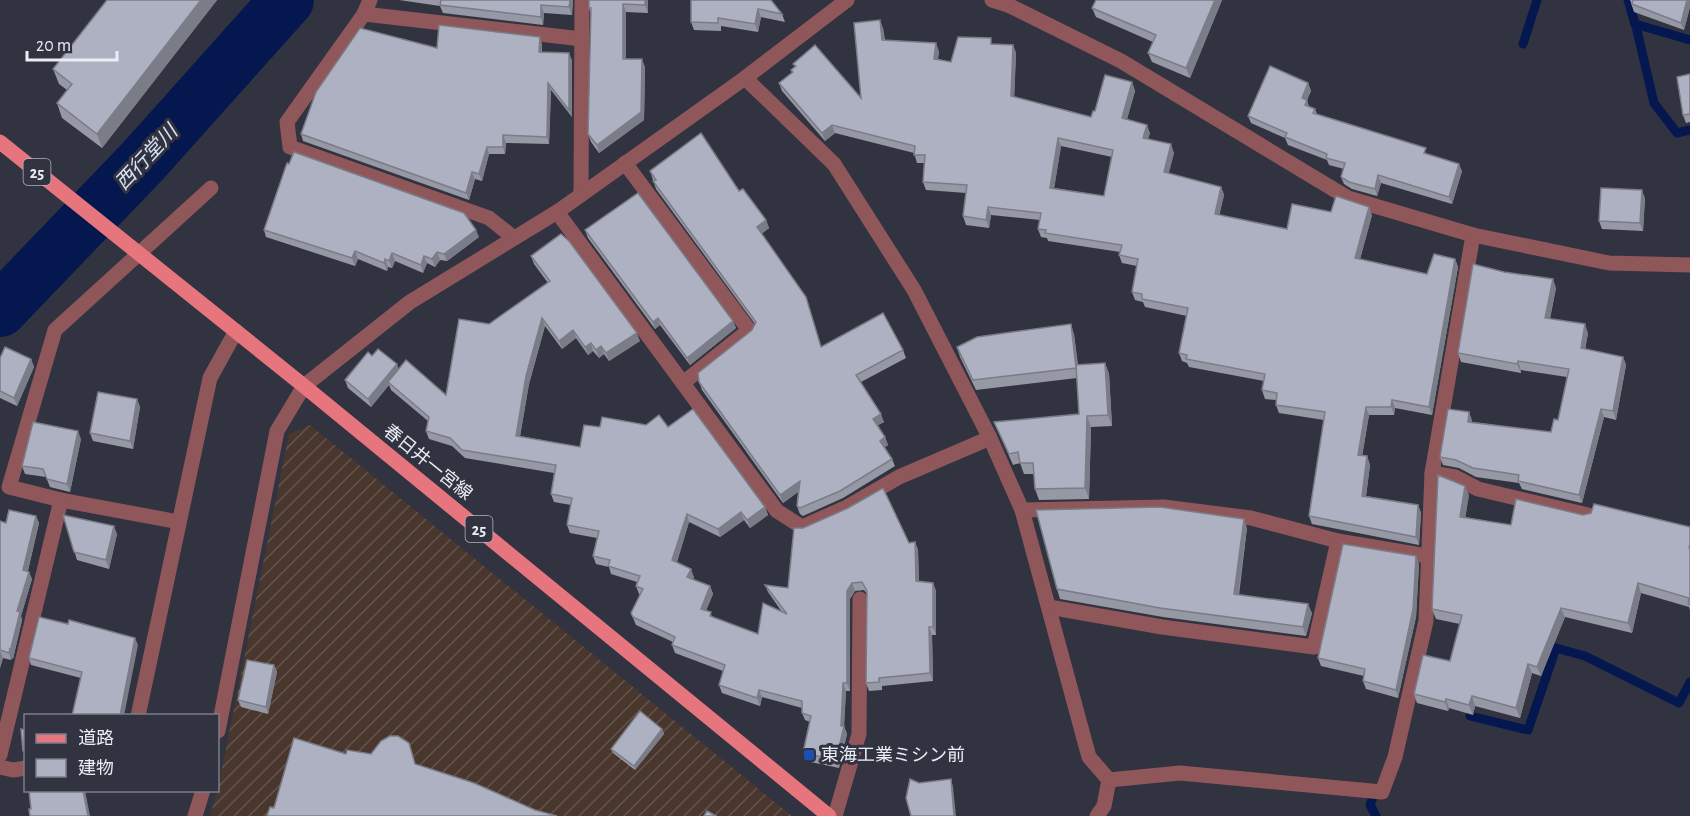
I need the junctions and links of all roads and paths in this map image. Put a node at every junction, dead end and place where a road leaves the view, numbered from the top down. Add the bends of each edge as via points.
1 (582, 0) edge
2 (847, 0) edge
3 (992, 0) edge
4 (367, 7) edge
5 (582, 39) junction
6 (745, 78) junction
7 (0, 142) edge
8 (625, 163) junction
9 (211, 188) dead end
10 (581, 195) junction
11 (557, 212) junction
12 (1473, 235) junction
13 (514, 238) junction
14 (133, 250) junction
15 (1690, 266) edge
16 (236, 331) junction
17 (683, 383) junction
18 (304, 386) junction
19 (990, 438) junction
20 (1432, 473) junction
21 (5, 490) edge
22 (61, 500) junction
23 (1022, 510) junction
24 (1588, 515) edge
25 (179, 522) junction
26 (1338, 541) junction
27 (1427, 556) junction
28 (860, 599) dead end
29 (1049, 607) junction
30 (138, 714) edge
31 (219, 726) edge
32 (0, 755) edge
33 (0, 767) edge
34 (24, 768) edge
35 (1109, 780) junction
36 (202, 792) edge
37 (195, 816) edge
38 (829, 816) edge
39 (836, 816) edge
40 (1097, 816) edge

1 - 5 street
2 - 6 street
3 - 12 street via 1121,61 1348,198
4 - 5 street
4 - 13 street via 287,122 290,147 489,218
5 - 10 street
6 - 8 street
6 - 19 street via 834,164 914,290
7 - 14 main road, 春日井一宮線 / 25
8 - 10 street
8 - 17 street via 749,330
9 - 14 street
10 - 11 street
11 - 13 street
11 - 17 street
12 - 15 street via 1609,263
12 - 20 street
13 - 18 street via 410,302
14 - 16 main road, 春日井一宮線 / 25
14 - 21 street via 55,330
16 - 18 main road, 春日井一宮線 / 25
16 - 25 street via 210,378
17 - 19 street via 777,511 802,527 899,477
18 - 31 street via 277,431
18 - 38 main road, 春日井一宮線 / 25
19 - 23 street
20 - 24 street via 1455,477 1478,489
20 - 27 street
21 - 22 street
22 - 25 street
22 - 32 street
23 - 26 street via 1164,507 1251,518
23 - 29 street
25 - 30 street
26 - 27 street
26 - 29 street via 1314,647
27 - 35 street via 1426,621 1395,757 1382,792 1180,773
28 - 39 street via 859,734
29 - 35 street via 1089,757
33 - 34 street
35 - 40 street via 1104,807
36 - 37 street

